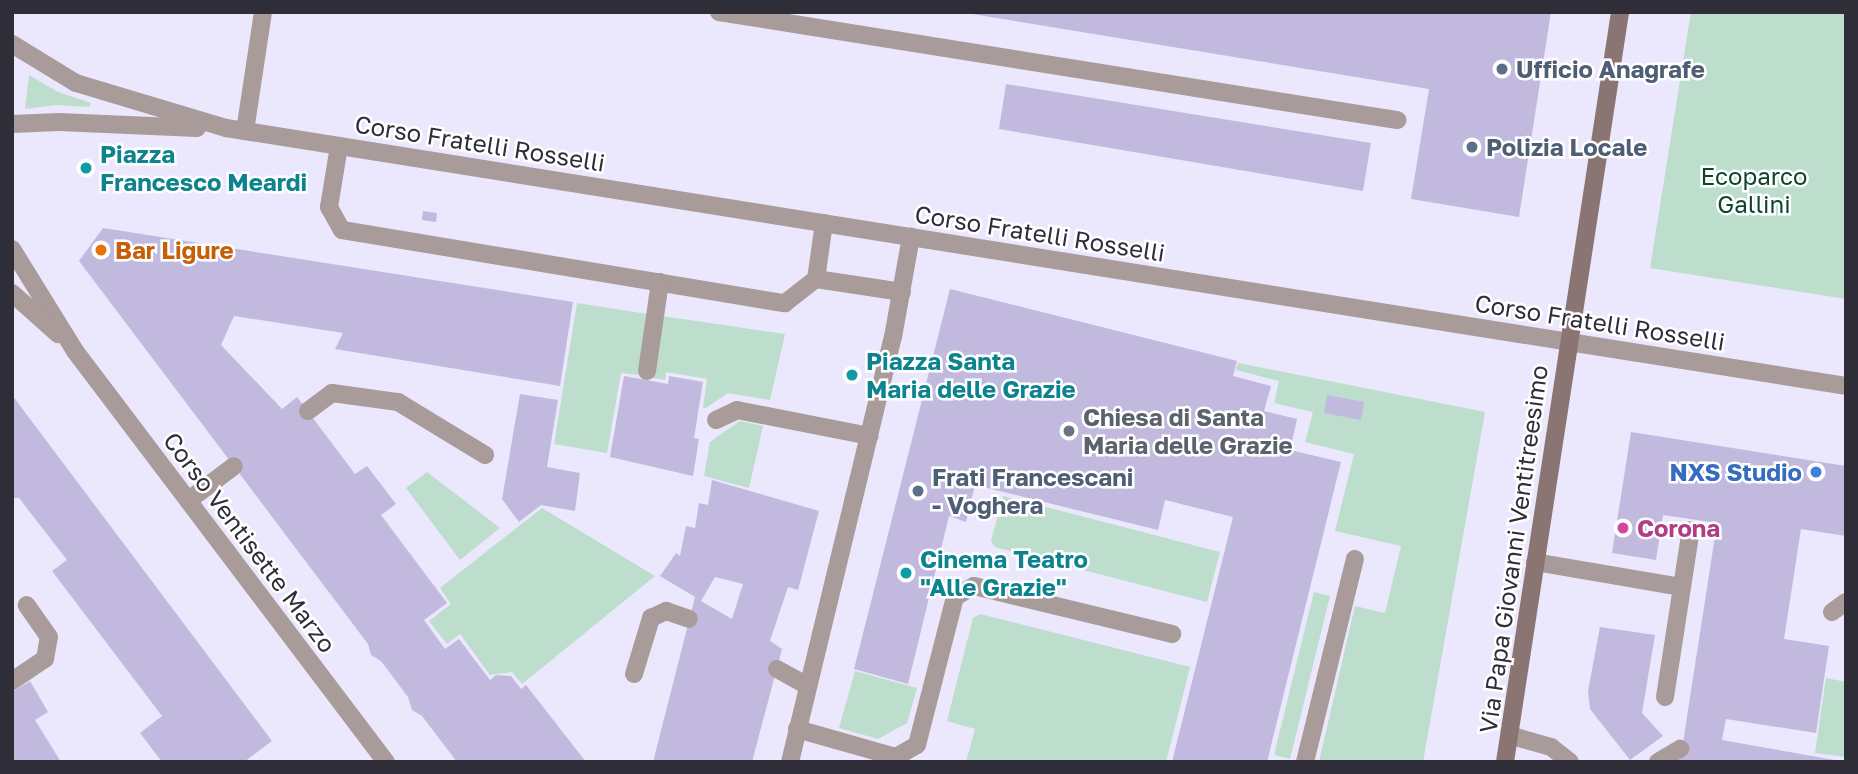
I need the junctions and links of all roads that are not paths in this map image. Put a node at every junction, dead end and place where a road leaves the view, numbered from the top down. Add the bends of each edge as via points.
1 (263, 12) edge
2 (719, 12) edge
3 (1620, 12) edge
4 (12, 44) edge
5 (1397, 120) dead end
6 (12, 124) edge
7 (226, 128) junction
8 (245, 131) junction
9 (339, 146) junction
10 (824, 223) junction
11 (911, 237) junction
12 (12, 249) edge
13 (816, 279) junction
14 (660, 282) junction
15 (902, 292) junction
16 (12, 293) edge
17 (1569, 342) junction
18 (75, 351) junction
19 (647, 370) dead end
20 (1846, 386) edge
21 (308, 411) dead end
22 (716, 419) dead end
23 (869, 436) junction
24 (485, 455) dead end
25 (234, 466) dead end
26 (188, 500) junction
27 (1691, 530) dead end
28 (1355, 559) dead end
29 (1535, 562) junction
30 (1682, 587) junction
31 (27, 605) dead end
32 (689, 619) dead end
33 (1172, 634) dead end
34 (777, 669) dead end
35 (634, 674) dead end
36 (12, 681) edge
37 (808, 686) junction
38 (1665, 697) dead end
39 (797, 729) junction
40 (1512, 736) junction
41 (1680, 749) dead end
42 (386, 762) edge
43 (790, 762) edge
44 (1305, 762) edge
45 (1505, 762) edge
46 (1570, 762) edge
47 (1658, 762) edge

1 - 8 street
2 - 5 street
3 - 17 main road, Via Papa Giovanni Ventitreesimo
4 - 7 street, Corso Fratelli Rosselli via 76,83
6 - 7 street, Corso Fratelli Rosselli via 59,121
7 - 8 street, Corso Fratelli Rosselli
8 - 9 street, Corso Fratelli Rosselli
9 - 10 street, Corso Fratelli Rosselli
9 - 14 street via 329,207 342,230
10 - 11 street, Corso Fratelli Rosselli
10 - 13 street
11 - 15 street
11 - 17 street, Corso Fratelli Rosselli
12 - 18 street, Corso Ventisette Marzo
13 - 14 street via 785,303
13 - 15 street
14 - 19 street
15 - 23 street
16 - 18 street, Corso Ventisette Marzo
17 - 20 street, Corso Fratelli Rosselli
17 - 29 main road, Via Papa Giovanni Ventitreesimo
18 - 26 street, Corso Ventisette Marzo
21 - 24 street via 332,393 398,402
22 - 23 street via 737,410
23 - 37 street
25 - 26 street
26 - 42 street, Corso Ventisette Marzo
27 - 30 street
28 - 44 street
29 - 30 street
29 - 40 main road, Via Papa Giovanni Ventitreesimo
30 - 38 street
31 - 36 street via 48,637 45,659
32 - 35 street via 666,611 651,618
33 - 39 street via 974,586 956,597 917,745 896,757
34 - 37 street
37 - 39 street
39 - 43 street
40 - 45 main road, Via Papa Giovanni Ventitreesimo
40 - 46 street via 1550,747
41 - 47 street

